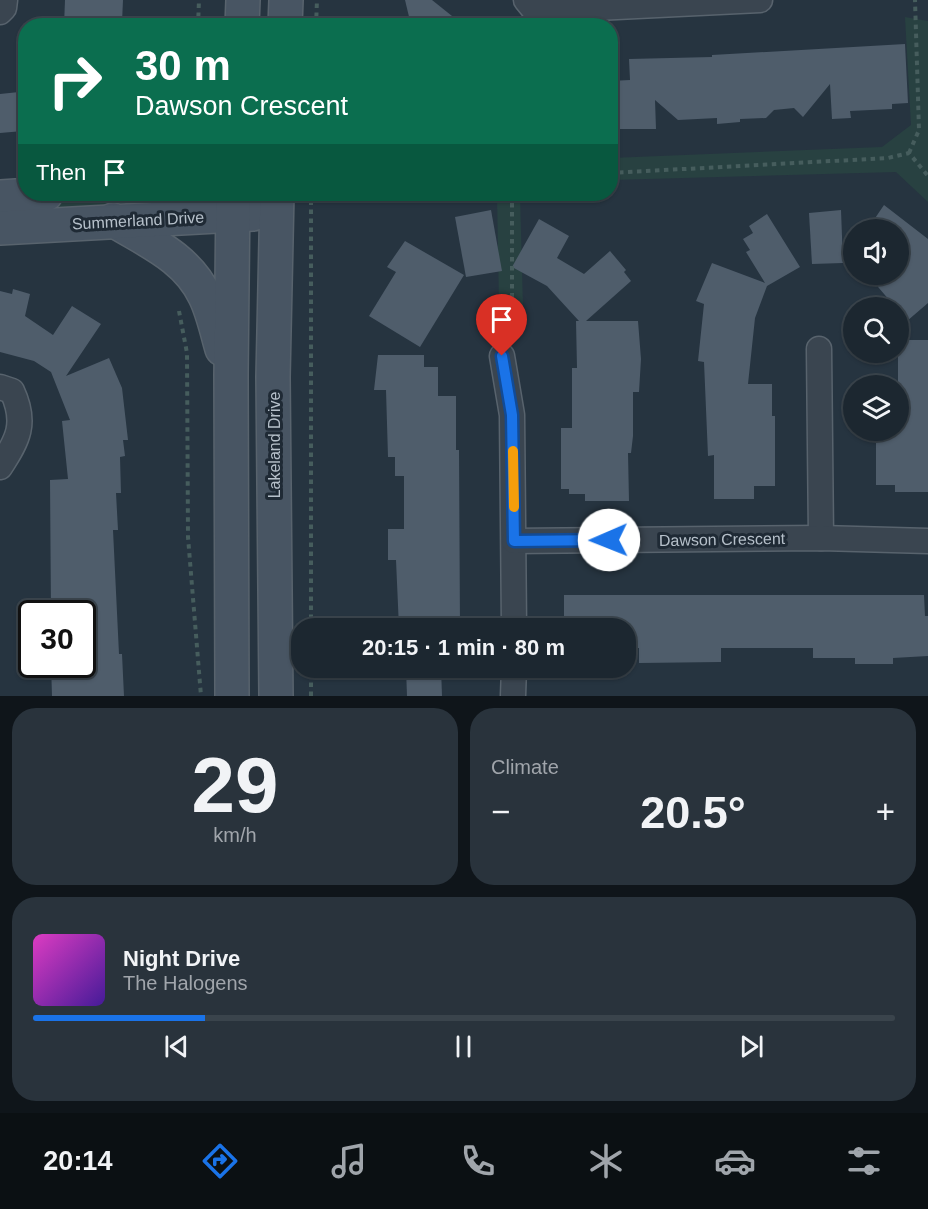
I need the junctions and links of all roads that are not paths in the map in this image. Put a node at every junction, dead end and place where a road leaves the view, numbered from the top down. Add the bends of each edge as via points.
1 (5, 0) edge
2 (243, 0) edge
3 (286, 0) edge
4 (526, 0) edge
5 (760, 0) edge
6 (0, 12) edge
7 (242, 18) edge
8 (285, 18) edge
9 (18, 196) edge
10 (0, 197) edge
11 (277, 203) edge
12 (233, 204) edge
13 (112, 220) junction
14 (0, 228) edge
15 (819, 350) dead end
16 (502, 356) road end
17 (231, 375) junction
18 (0, 387) edge
19 (0, 467) edge
20 (821, 538) junction
21 (514, 541) junction
22 (928, 541) edge
23 (514, 618) edge
24 (514, 678) edge
25 (232, 696) edge
26 (276, 696) edge
27 (513, 696) edge

1 - 6 street
2 - 7 main road
3 - 8 main road
4 - 5 street via 536,11
9 - 10 main road
11 - 12 main road, Summerland Drive
11 - 26 main road, Lakeland Drive via 273,377
12 - 13 main road, Summerland Drive
12 - 17 main road
13 - 14 main road, Summerland Drive
13 - 17 main road via 180,261 192,273 205,296
15 - 20 street
16 - 21 street via 512,415
17 - 25 main road
18 - 19 street via 12,392 20,408 20,430
20 - 21 street, Dawson Crescent
20 - 22 street, Dawson Crescent
21 - 23 street
24 - 27 street

